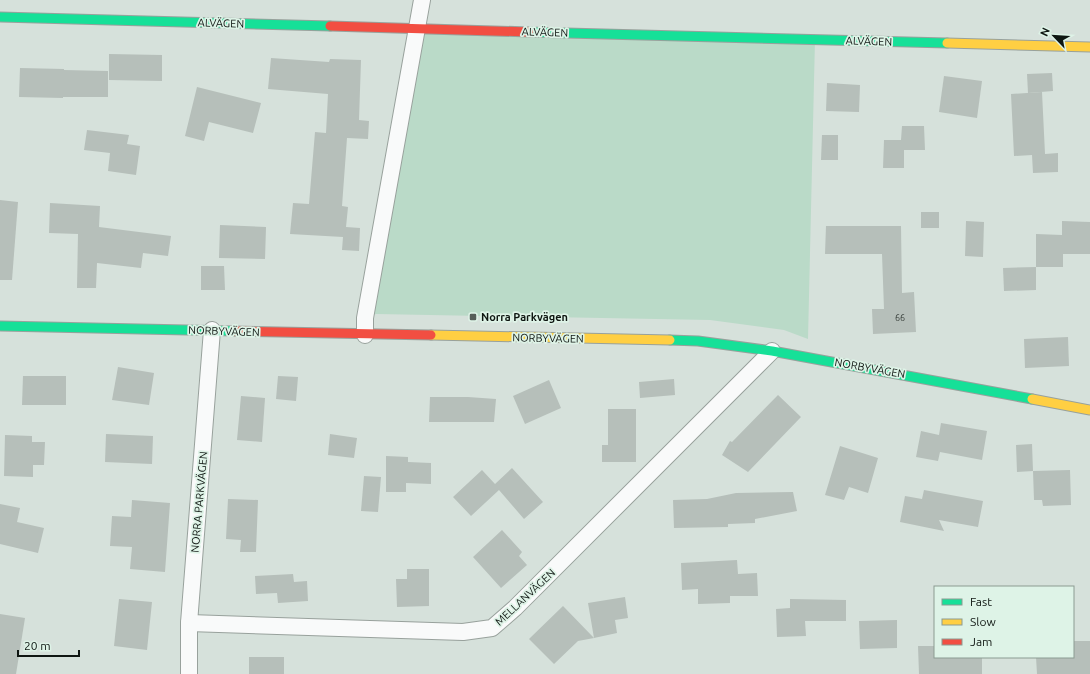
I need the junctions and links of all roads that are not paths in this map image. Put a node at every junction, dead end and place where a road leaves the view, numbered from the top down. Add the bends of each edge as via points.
1 (422, 0) edge
2 (0, 18) edge
3 (416, 28) junction
4 (1090, 47) edge
5 (0, 326) edge
6 (212, 330) junction
7 (365, 334) junction
8 (772, 350) junction
9 (1090, 410) edge
10 (189, 623) junction
11 (189, 674) edge

1 - 3 street
2 - 3 street, ALVÄGEN
3 - 4 street, ALVÄGEN
3 - 7 street via 365,318
5 - 6 street, NORBYVÄGEN
6 - 7 street, NORBYVÄGEN
6 - 10 street, NORRA PARKVÄGEN
7 - 8 street, NORBYVÄGEN via 698,341
8 - 9 street, NORBYVÄGEN
8 - 10 street, MELLANVÄGEN via 515,608 492,628 463,632
10 - 11 street, NORRA PARKVÄGEN

